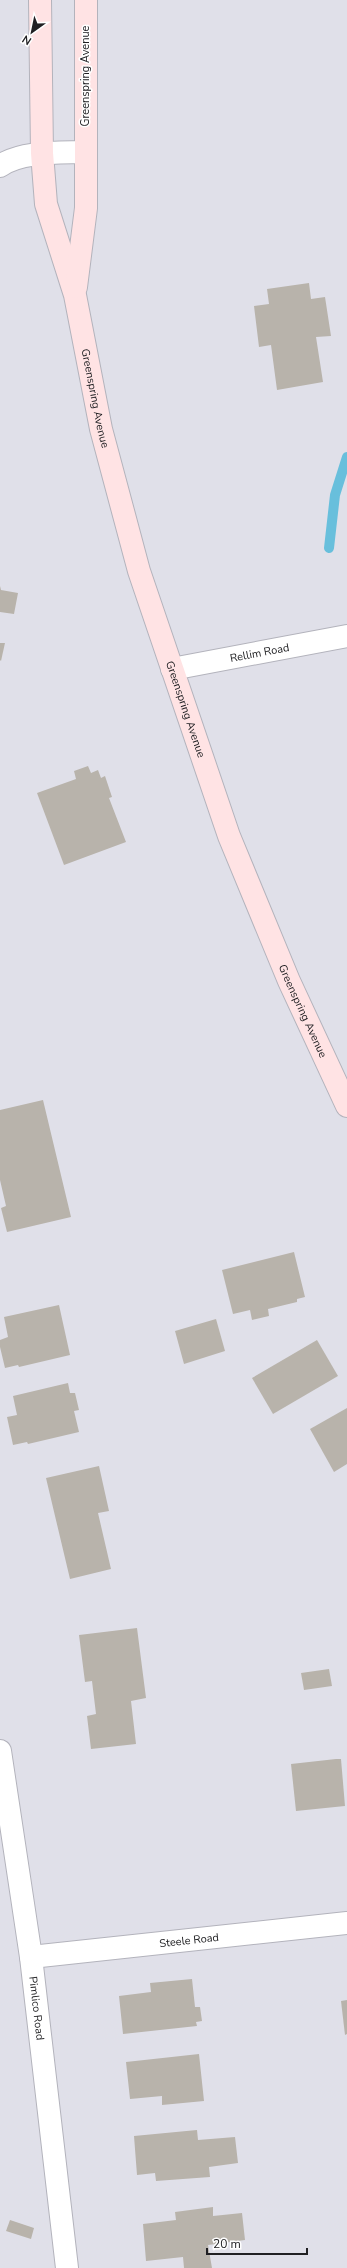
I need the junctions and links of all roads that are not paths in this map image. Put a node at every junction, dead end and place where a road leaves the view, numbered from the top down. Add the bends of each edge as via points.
1 (40, 0) edge
2 (86, 0) edge
3 (85, 152) junction
4 (42, 153) junction
5 (0, 166) edge
6 (75, 295) junction
7 (347, 636) edge
8 (172, 669) junction
9 (347, 1106) edge
10 (0, 1751) edge
11 (347, 1923) edge
12 (31, 1957) junction
13 (67, 2268) edge

1 - 4 main road, Greenspring Avenue
2 - 3 main road, Greenspring Avenue
3 - 4 street
3 - 6 main road, Greenspring Avenue via 86,208
4 - 5 street via 5,162
4 - 6 main road, Greenspring Avenue via 46,204
6 - 8 main road, Greenspring Avenue via 108,458 139,571
7 - 8 street, Rellim Road
8 - 9 main road, Greenspring Avenue via 229,836 289,981
10 - 12 street, Pimlico Road
11 - 12 street, Steele Road
12 - 13 street, Pimlico Road

